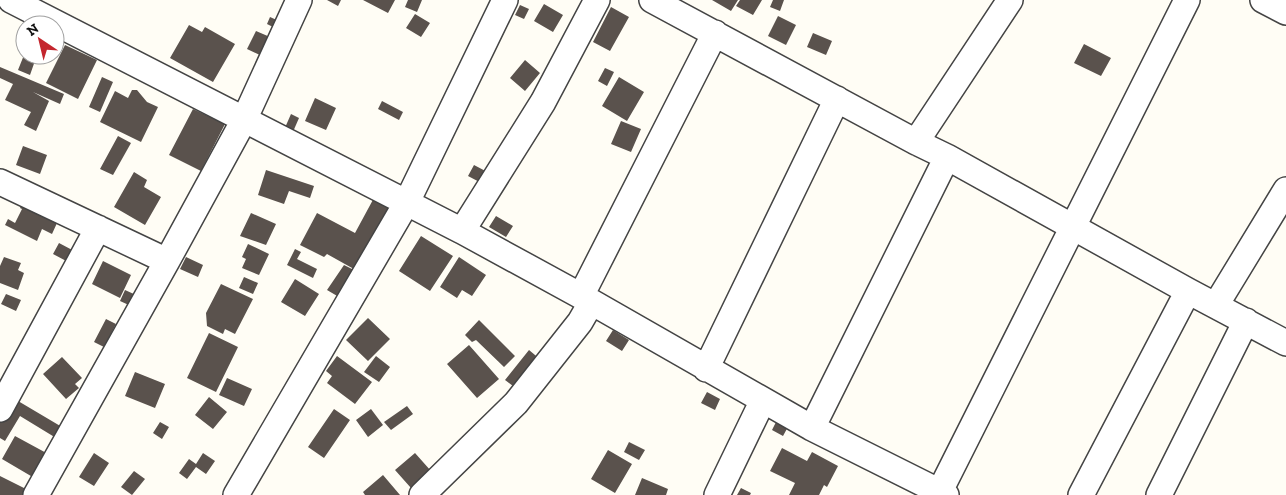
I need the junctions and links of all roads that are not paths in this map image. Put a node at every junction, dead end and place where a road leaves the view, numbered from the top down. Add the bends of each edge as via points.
1 (11, 0) edge
2 (299, 0) edge
3 (505, 0) edge
4 (597, 0) edge
5 (652, 0) edge
6 (1010, 0) edge
7 (1187, 0) edge
8 (1263, 0) edge
9 (1286, 12) edge
10 (715, 33) junction
11 (838, 99) junction
12 (244, 120) junction
13 (916, 142) junction
14 (947, 157) junction
15 (0, 182) edge
16 (1286, 190) edge
17 (407, 202) junction
18 (1073, 226) junction
19 (98, 228) junction
20 (462, 231) junction
21 (168, 261) junction
22 (1188, 291) junction
23 (586, 300) junction
24 (1216, 305) junction
25 (1246, 321) junction
26 (1286, 343) edge
27 (706, 369) junction
28 (763, 400) junction
29 (0, 408) edge
30 (812, 428) junction
31 (46, 492) edge
32 (941, 494) edge
33 (236, 495) edge
34 (422, 495) edge
35 (717, 495) edge
36 (1081, 495) edge
37 (1159, 495) edge

1 - 12 street
2 - 12 street
3 - 17 street
4 - 20 street via 542,102
5 - 10 street
6 - 13 street
7 - 18 street
8 - 9 street
10 - 11 street
10 - 23 street
11 - 13 street
11 - 27 street
12 - 17 street
12 - 21 street
13 - 14 street
14 - 18 street
14 - 30 street
15 - 19 street
16 - 24 street
17 - 20 street
17 - 33 street
18 - 22 street
18 - 32 street
19 - 21 street
19 - 29 street
20 - 23 street
21 - 31 street
22 - 24 street
22 - 36 street
23 - 27 street
23 - 34 street via 580,322 516,403
24 - 25 street
25 - 26 street
25 - 37 street
27 - 28 street
28 - 30 street
28 - 35 street
30 - 32 street

